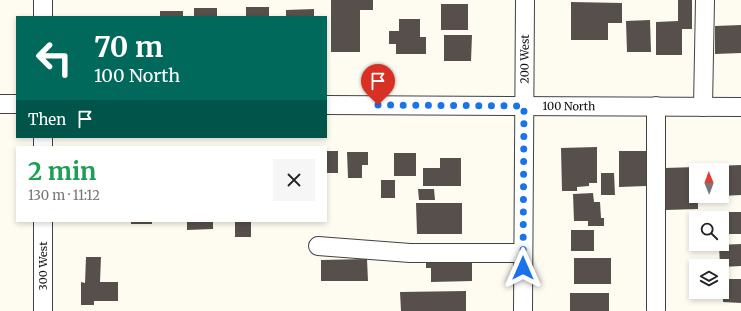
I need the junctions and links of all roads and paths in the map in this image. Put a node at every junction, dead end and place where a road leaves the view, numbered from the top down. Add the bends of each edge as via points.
1 (43, 0) edge
2 (525, 0) edge
3 (705, 0) edge
4 (43, 16) edge
5 (0, 104) edge
6 (16, 104) edge
7 (327, 105) edge
8 (524, 106) junction
9 (656, 106) junction
10 (703, 107) junction
11 (741, 107) edge
12 (43, 222) edge
13 (318, 246) dead end
14 (523, 253) junction
15 (656, 309) dead end
16 (43, 311) edge
17 (523, 311) edge

1 - 4 street
2 - 8 street, 200 West
3 - 10 street
5 - 6 street
7 - 8 street, 100 North
8 - 9 street, 100 North
8 - 14 street, 200 West
9 - 10 street, 100 North
9 - 15 street
10 - 11 street, 100 North
12 - 16 street, 300 West
13 - 14 street via 410,254
14 - 17 street, 200 West

